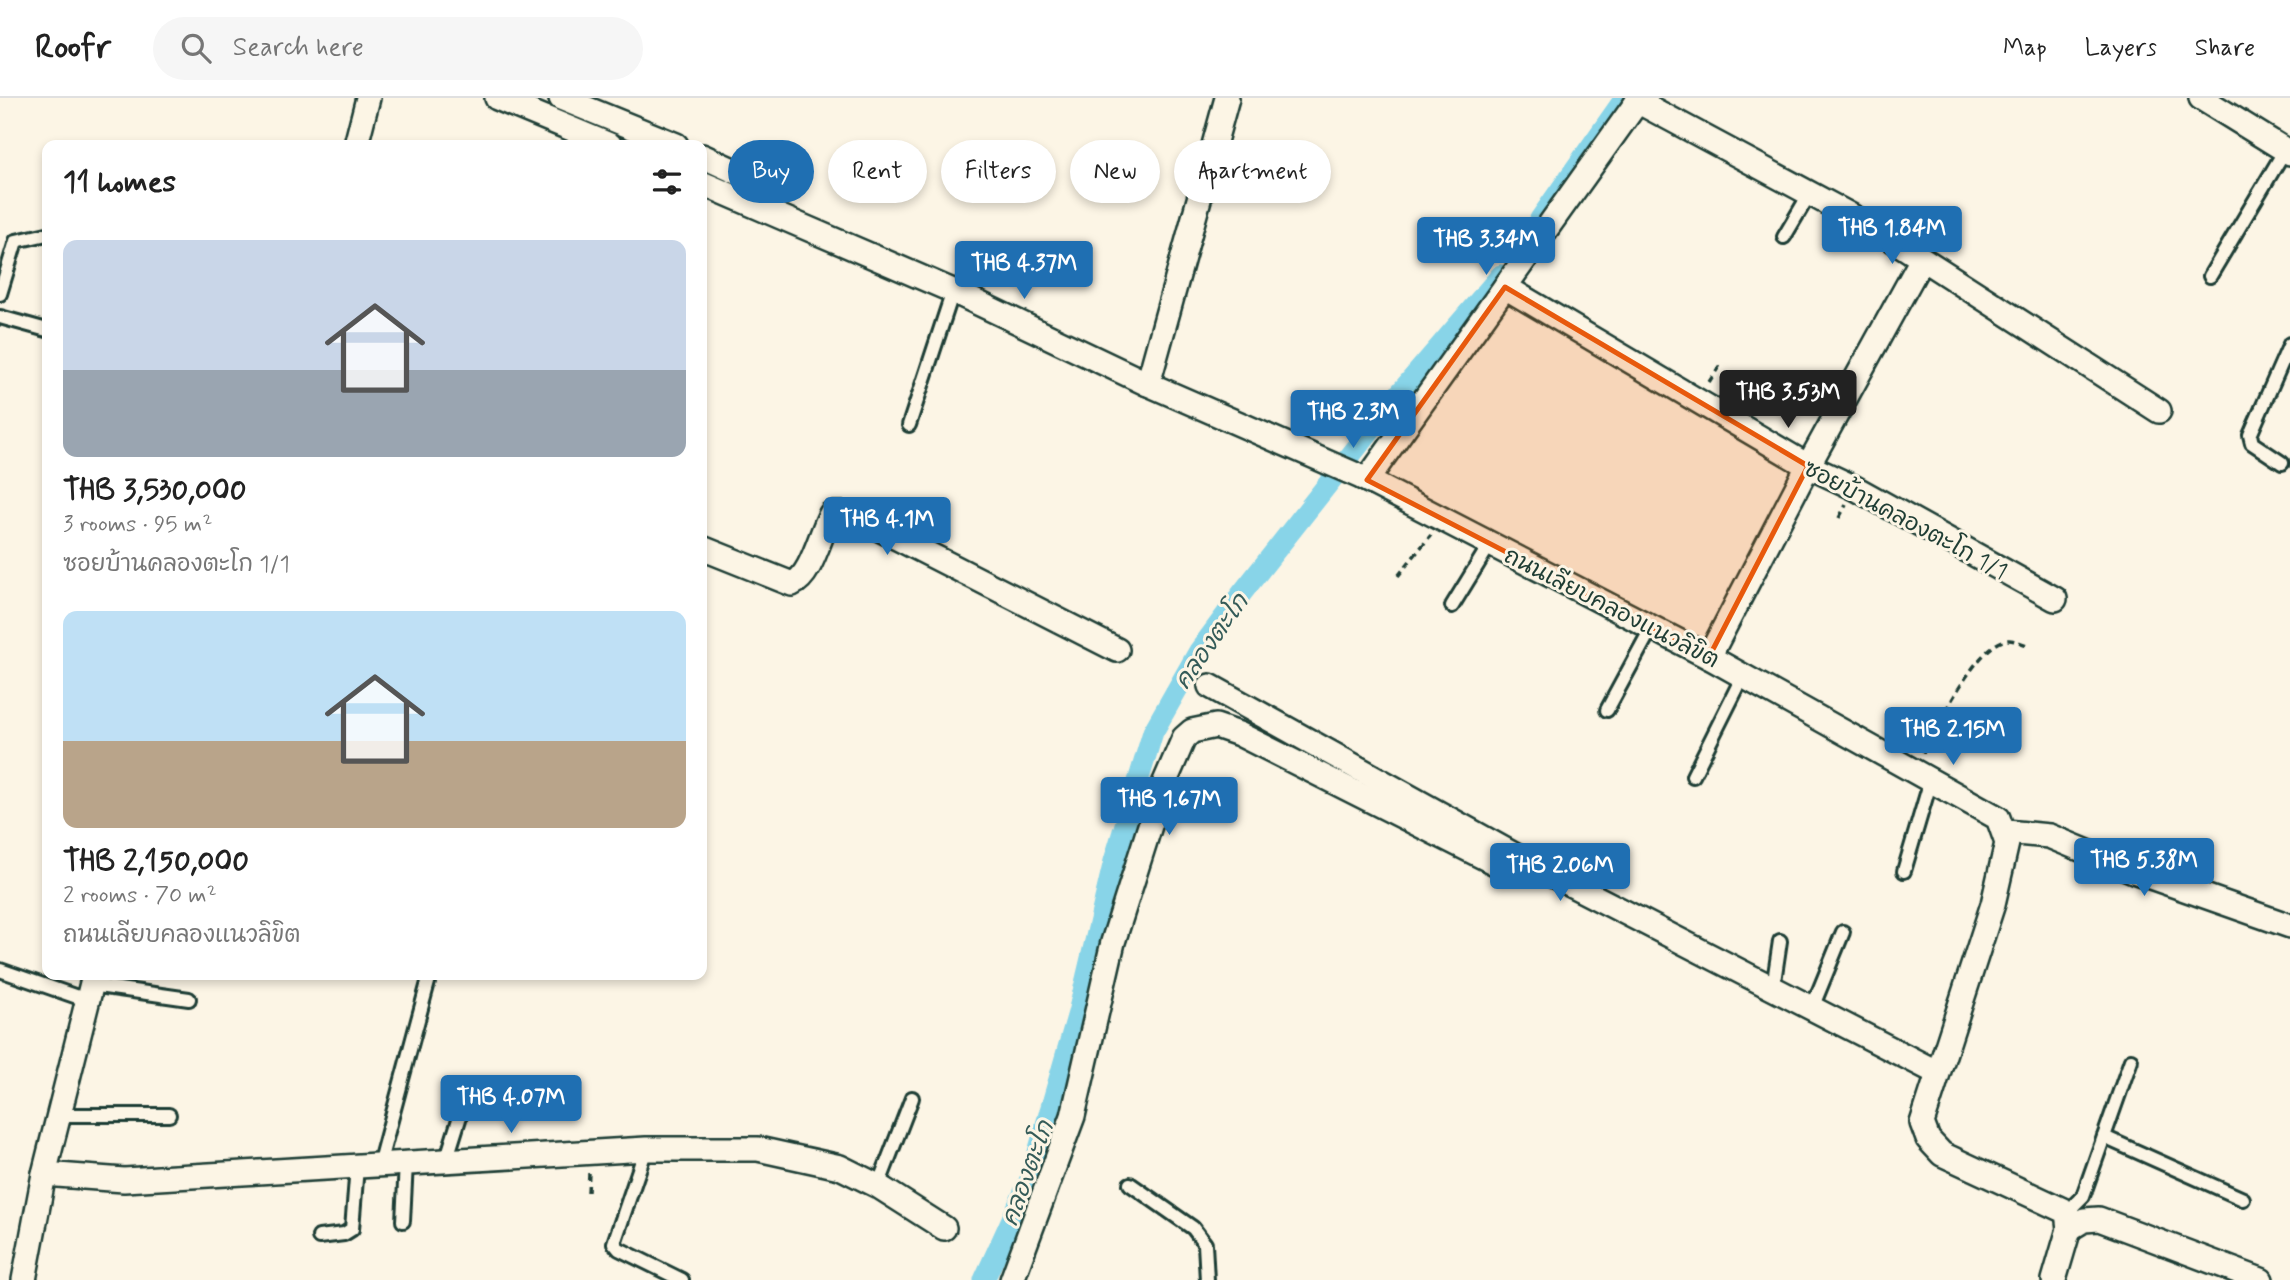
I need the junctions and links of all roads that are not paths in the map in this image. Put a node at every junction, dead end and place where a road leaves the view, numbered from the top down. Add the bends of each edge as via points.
1 (368, 98) edge
2 (497, 98) edge
3 (561, 98) edge
4 (1227, 98) edge
5 (2201, 98) edge
6 (1638, 100) edge
7 (357, 140) edge
8 (598, 140) edge
9 (661, 140) edge
10 (2287, 151) edge
11 (707, 158) edge
12 (728, 168) edge
13 (707, 185) edge
14 (1810, 193) junction
15 (42, 235) edge
16 (1784, 237) dead end
17 (1922, 259) junction
18 (2210, 276) dead end
19 (1505, 287) junction
20 (953, 291) junction
21 (0, 294) edge
22 (0, 317) edge
23 (42, 329) edge
24 (2290, 344) edge
25 (1148, 384) junction
26 (2159, 411) dead end
27 (909, 425) dead end
28 (2282, 463) dead end
29 (1808, 466) junction
30 (1364, 479) junction
31 (1490, 544) junction
32 (707, 550) edge
33 (2055, 599) dead end
34 (1452, 607) dead end
35 (1652, 627) junction
36 (1117, 650) dead end
37 (1709, 657) junction
38 (1743, 676) junction
39 (1210, 686) dead end
40 (1607, 710) dead end
41 (1922, 775) junction
42 (1693, 776) dead end
43 (2006, 832) junction
44 (1525, 861) junction
45 (1904, 871) dead end
46 (2290, 926) edge
47 (1843, 932) dead end
48 (1780, 942) dead end
49 (0, 970) edge
50 (42, 978) edge
51 (54, 980) edge
52 (428, 980) edge
53 (91, 987) edge
54 (1773, 988) junction
55 (189, 999) dead end
56 (1812, 1008) junction
57 (2131, 1060) dead end
58 (1936, 1072) junction
59 (912, 1098) dead end
60 (465, 1101) dead end
61 (58, 1115) junction
62 (169, 1115) dead end
63 (2104, 1137) junction
64 (646, 1149) junction
65 (446, 1161) junction
66 (406, 1163) junction
67 (368, 1166) junction
68 (44, 1174) junction
69 (1130, 1184) dead end
70 (878, 1186) junction
71 (2243, 1199) dead end
72 (403, 1221) dead end
73 (2068, 1221) junction
74 (944, 1228) dead end
75 (319, 1237) dead end
76 (23, 1280) edge
77 (682, 1280) edge
78 (1012, 1280) edge
79 (1207, 1280) edge
80 (2054, 1280) edge
81 (2261, 1280) edge

1 - 7 street
2 - 8 street
3 - 9 street
4 - 25 street
5 - 10 street
6 - 14 street
6 - 19 street
10 - 18 lane
11 - 12 street
13 - 20 street, ถนนเลียบคลองแนวลิขิต
14 - 16 lane
14 - 17 street
15 - 21 lane via 16,241
17 - 26 street
17 - 29 street
19 - 29 street, ซอยบ้านคลองตะโก 1/1
19 - 30 street
20 - 25 street, ถนนเลียบคลองแนวลิขิต
20 - 27 lane
22 - 23 lane
24 - 28 lane via 2250,435 2252,443
25 - 30 street, ถนนเลียบคลองแนวลิขิต
29 - 33 street, ซอยบ้านคลองตะโก 1/1
29 - 37 street
30 - 31 street, ถนนเลียบคลองแนวลิขิต
31 - 34 lane
31 - 35 street, ถนนเลียบคลองแนวลิขิต
32 - 36 street via 792,584 799,581 831,514 850,514
35 - 37 street, ถนนเลียบคลองแนวลิขิต
35 - 40 lane
37 - 38 street, ถนนเลียบคลองแนวลิขิต
38 - 41 street, ถนนเลียบคลองแนวลิขิต
38 - 42 lane
39 - 44 street
41 - 43 street, ถนนเลียบคลองแนวลิขิต via 1998,818
41 - 45 lane
43 - 46 street via 2049,836
43 - 58 street via 1993,904
44 - 54 street
44 - 78 street via 1521,867 1499,865 1239,734 1216,726 1192,731 1184,738 1161,791 1113,942 1073,1116
47 - 56 lane
48 - 54 lane
49 - 50 lane
51 - 53 lane
52 - 67 lane
53 - 55 lane
53 - 61 street
54 - 56 street
56 - 58 street
57 - 63 lane
58 - 73 street via 1922,1123 1928,1139 1942,1154
59 - 70 lane
60 - 65 lane
61 - 62 lane
61 - 68 street
63 - 71 lane
63 - 73 lane via 2083,1196
64 - 65 street
64 - 70 street via 771,1151 840,1167
64 - 77 lane via 614,1243
65 - 66 street
66 - 67 street
66 - 72 lane
67 - 68 street via 124,1180
67 - 75 lane via 352,1229
68 - 76 street
69 - 79 lane via 1193,1228 1205,1244
70 - 74 street
73 - 80 street
73 - 81 street via 2099,1219

